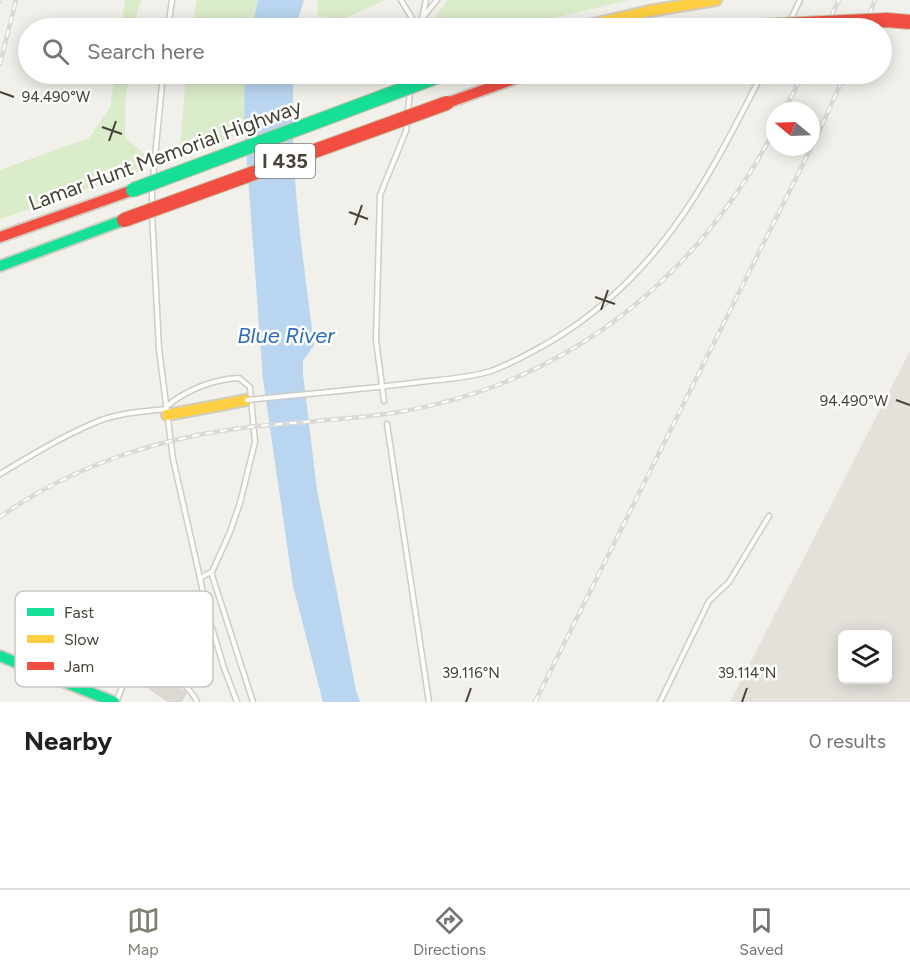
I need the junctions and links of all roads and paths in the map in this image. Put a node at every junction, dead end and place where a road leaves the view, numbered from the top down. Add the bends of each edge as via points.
1 (172, 0) edge
2 (401, 0) edge
3 (426, 0) edge
4 (437, 0) edge
5 (716, 0) edge
6 (800, 0) edge
7 (422, 17) joint
8 (169, 18) edge
9 (413, 18) edge
10 (619, 18) edge
11 (791, 18) edge
12 (892, 20) edge
13 (910, 22) edge
14 (162, 84) edge
15 (411, 84) edge
16 (418, 84) edge
17 (500, 84) edge
18 (757, 84) edge
19 (0, 237) edge
20 (0, 266) edge
21 (382, 387) junction
22 (247, 400) joint
23 (384, 401) dead end
24 (167, 410) junction
25 (387, 424) dead end
26 (0, 474) edge
27 (769, 516) dead end
28 (212, 572) junction
29 (200, 578) junction
30 (203, 591) edge
31 (213, 628) edge
32 (0, 656) edge
33 (15, 662) edge
34 (78, 687) edge
35 (122, 687) edge
36 (187, 687) edge
37 (115, 702) edge
38 (197, 702) edge
39 (237, 702) edge
40 (253, 702) edge
41 (429, 702) edge
42 (660, 702) edge

1 - 8 lane
2 - 9 lane
3 - 7 lane
4 - 7 lane
5 - 10 main road
6 - 11 lane
12 - 13 main road, bridge
14 - 24 lane via 152,212 159,349
15 - 21 lane via 406,131 380,195 376,340
16 - 19 main road, Lamar Hunt Memorial Highway / I 435, bridge
17 - 20 main road, I 435, bridge
18 - 21 lane via 672,233 600,307 564,333 490,371
21 - 22 lane, bridge
21 - 23 lane
22 - 24 main road
24 - 26 lane via 124,414 95,422
24 - 28 lane via 176,399 226,378 239,378 250,387 255,442 240,503
24 - 29 lane via 173,459
25 - 41 lane
27 - 42 lane via 729,582 709,601
28 - 29 lane
28 - 40 lane
29 - 30 lane
31 - 39 lane
32 - 33 main road
34 - 37 main road
35 - 37 lane
36 - 38 lane

